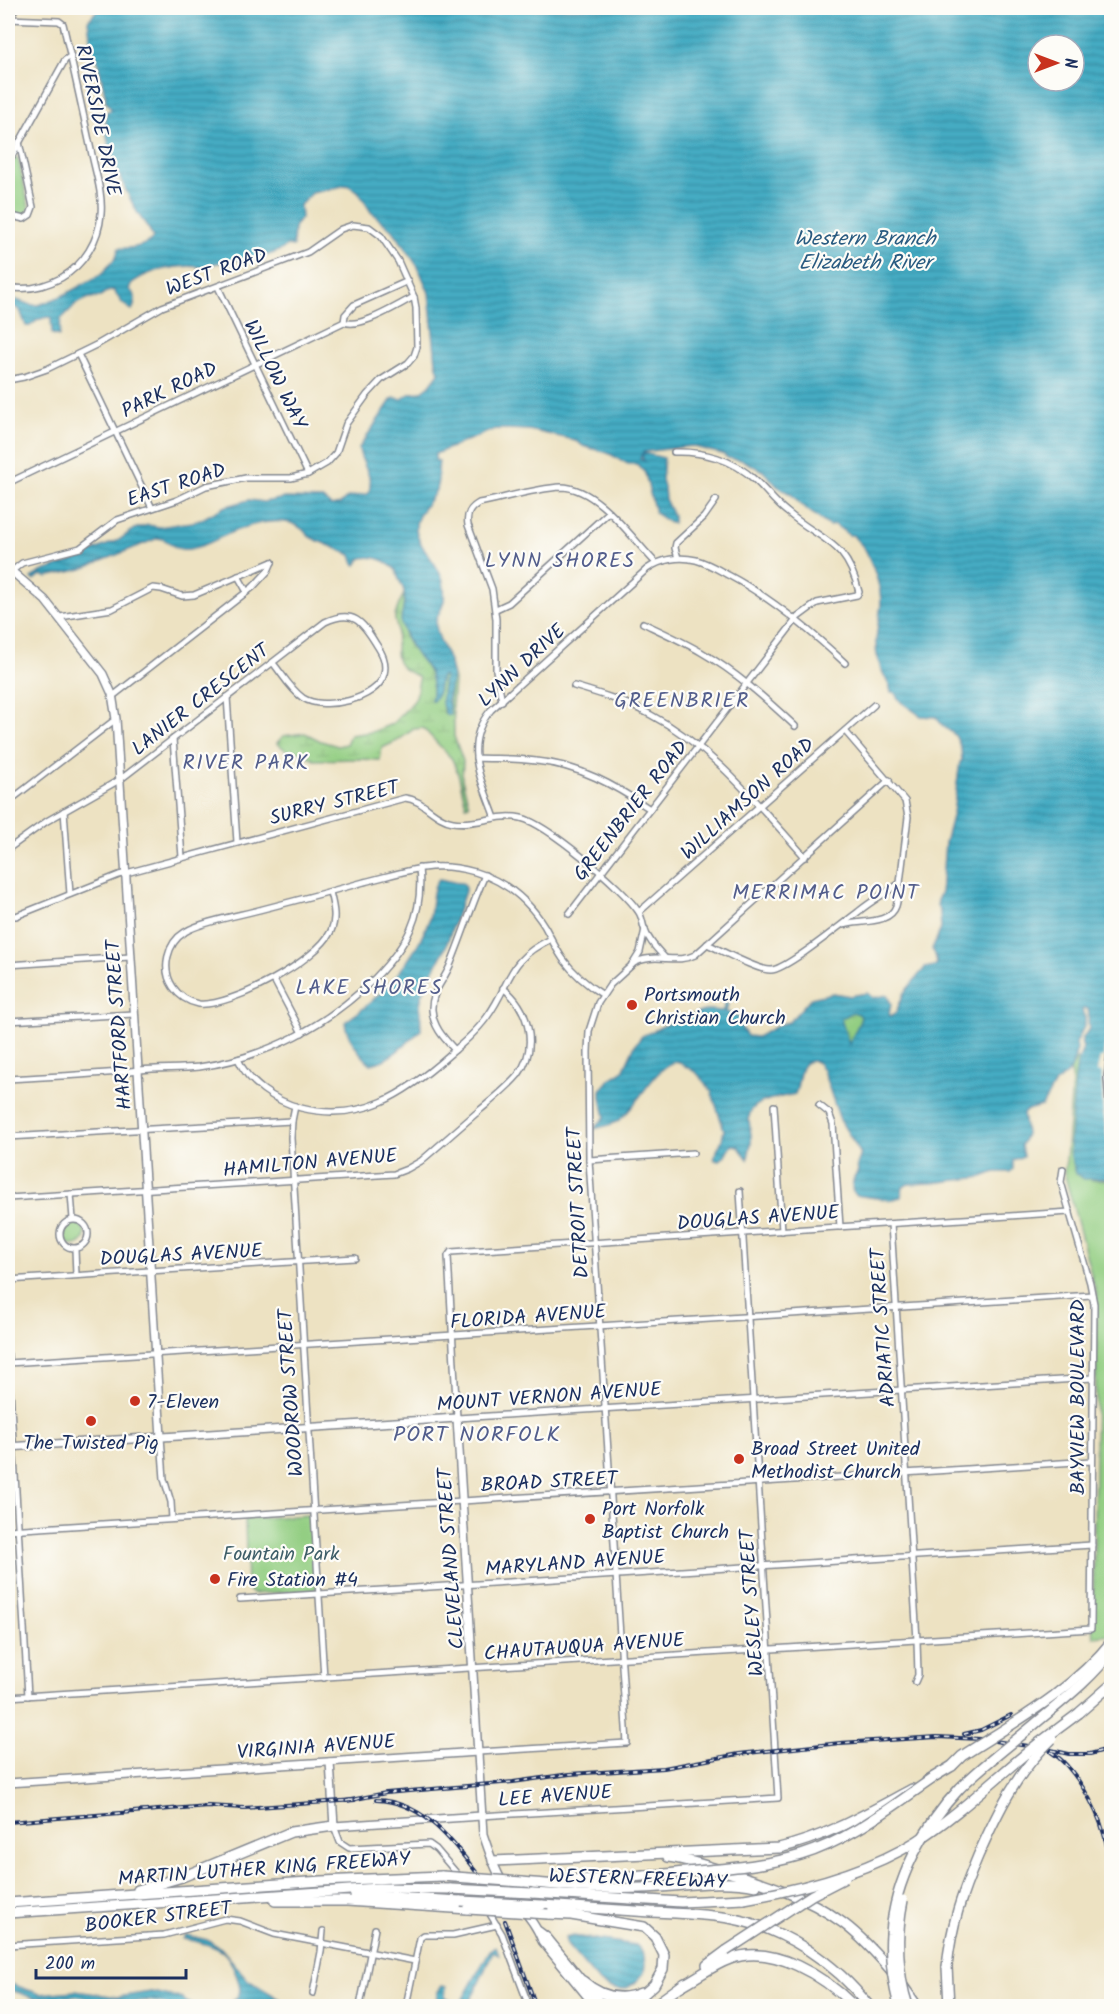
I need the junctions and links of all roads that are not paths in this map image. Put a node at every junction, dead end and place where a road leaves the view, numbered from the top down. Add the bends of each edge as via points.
1 (9, 8) edge
2 (14, 8) edge
3 (8, 17) edge
4 (71, 56) junction
5 (19, 142) junction
6 (8, 163) edge
7 (8, 215) edge
8 (409, 283) junction
9 (8, 287) edge
10 (218, 287) junction
11 (414, 297) junction
12 (344, 322) junction
13 (78, 354) junction
14 (254, 364) junction
15 (8, 380) edge
16 (115, 432) junction
17 (674, 452) dead end
18 (308, 474) junction
19 (8, 483) edge
20 (716, 500) dead end
21 (152, 508) junction
22 (609, 512) junction
23 (678, 558) junction
24 (656, 563) junction
25 (10, 569) edge
26 (238, 576) junction
27 (247, 592) junction
28 (496, 609) junction
29 (60, 617) junction
30 (796, 620) junction
31 (643, 623) dead end
32 (273, 663) junction
33 (845, 663) dead end
34 (747, 683) junction
35 (574, 686) dead end
36 (113, 696) junction
37 (227, 697) junction
38 (502, 701) junction
39 (874, 705) dead end
40 (116, 719) junction
41 (795, 726) dead end
42 (844, 731) junction
43 (173, 739) junction
44 (698, 746) junction
45 (476, 758) junction
46 (119, 780) junction
47 (889, 780) junction
48 (8, 802) edge
49 (759, 806) junction
50 (650, 809) junction
51 (64, 812) junction
52 (495, 818) junction
53 (237, 843) junction
54 (8, 849) edge
55 (182, 857) junction
56 (805, 857) junction
57 (419, 868) junction
58 (601, 872) junction
59 (125, 873) junction
60 (485, 875) junction
61 (900, 882) junction
62 (330, 892) junction
63 (70, 894) junction
64 (639, 912) junction
65 (569, 914) dead end
66 (8, 915) edge
67 (843, 926) junction
68 (645, 929) junction
69 (551, 939) junction
70 (707, 944) junction
71 (130, 957) junction
72 (665, 958) junction
73 (8, 965) edge
74 (632, 965) junction
75 (274, 980) junction
76 (503, 988) junction
77 (603, 995) junction
78 (134, 1014) junction
79 (8, 1021) edge
80 (302, 1033) junction
81 (455, 1050) junction
82 (1112, 1053) edge
83 (238, 1059) junction
84 (138, 1070) junction
85 (8, 1079) edge
86 (819, 1105) dead end
87 (295, 1106) junction
88 (774, 1106) dead end
89 (1112, 1116) edge
90 (291, 1121) junction
91 (142, 1129) junction
92 (8, 1137) edge
93 (693, 1153) dead end
94 (589, 1160) junction
95 (1063, 1169) dead end
96 (294, 1180) junction
97 (145, 1189) junction
98 (740, 1191) dead end
99 (71, 1194) junction
100 (8, 1198) edge
101 (1071, 1212) junction
102 (73, 1219) junction
103 (891, 1224) junction
104 (840, 1227) junction
105 (782, 1230) junction
106 (742, 1233) junction
107 (594, 1243) junction
108 (75, 1249) junction
109 (448, 1254) joint
110 (355, 1258) dead end
111 (298, 1262) junction
112 (150, 1271) junction
113 (76, 1275) junction
114 (8, 1280) edge
115 (1092, 1294) junction
116 (896, 1307) junction
117 (748, 1316) junction
118 (600, 1326) junction
119 (452, 1336) junction
120 (303, 1344) junction
121 (156, 1354) junction
122 (8, 1355) edge
123 (8, 1363) edge
124 (1093, 1378) junction
125 (901, 1390) junction
126 (753, 1400) junction
127 (605, 1409) junction
128 (458, 1418) junction
129 (309, 1427) junction
130 (161, 1437) junction
131 (11, 1447) edge
132 (1092, 1461) junction
133 (907, 1473) junction
134 (758, 1482) junction
135 (611, 1492) junction
136 (463, 1501) junction
137 (314, 1511) junction
138 (172, 1519) junction
139 (19, 1529) junction
140 (8, 1530) edge
141 (1092, 1545) junction
142 (912, 1556) junction
143 (763, 1565) junction
144 (616, 1575) junction
145 (468, 1584) junction
146 (319, 1593) junction
147 (240, 1599) dead end
148 (1091, 1629) joint
149 (917, 1640) junction
150 (1112, 1641) edge
151 (769, 1650) junction
152 (1112, 1651) edge
153 (621, 1659) junction
154 (473, 1668) junction
155 (324, 1678) junction
156 (915, 1682) dead end
157 (1112, 1684) edge
158 (28, 1696) junction
159 (8, 1697) edge
160 (1079, 1713) junction
161 (627, 1743) joint
162 (478, 1752) junction
163 (330, 1762) junction
164 (932, 1779) junction
165 (8, 1783) edge
166 (778, 1798) joint
167 (481, 1816) junction
168 (334, 1826) junction
169 (919, 1846) junction
170 (638, 1855) junction
171 (493, 1861) junction
172 (874, 1864) junction
173 (522, 1882) junction
174 (313, 1893) junction
175 (787, 1894) junction
176 (108, 1896) junction
177 (246, 1899) junction
178 (8, 1903) edge
179 (465, 1905) junction
180 (8, 1914) edge
181 (497, 1925) junction
182 (375, 1929) dead end
183 (322, 1931) dead end
184 (538, 1931) junction
185 (322, 1943) junction
186 (8, 1946) edge
187 (370, 1953) junction
188 (415, 1962) junction
189 (583, 1981) junction
190 (681, 1986) junction
191 (649, 1990) junction
192 (314, 1993) dead end
193 (360, 2007) edge
194 (406, 2007) edge
195 (529, 2007) edge
196 (595, 2007) edge
197 (603, 2007) edge
198 (630, 2007) edge
199 (653, 2007) edge
200 (854, 2007) edge
201 (869, 2007) edge
202 (899, 2007) edge
203 (908, 2007) edge
204 (917, 2007) edge
205 (949, 2007) edge

1 - 3 main road
2 - 3 main road
3 - 4 street, RIVERSIDE DRIVE via 59,21
4 - 5 street via 65,60
4 - 9 street, RIVERSIDE DRIVE via 102,202 98,232 82,261 65,276 39,287
5 - 6 street
5 - 7 street via 33,207 24,219
8 - 10 street, WEST ROAD via 381,236 359,225 341,229 308,252
8 - 11 street, EAST ROAD
8 - 12 street, PARK ROAD via 354,305
10 - 13 street, WEST ROAD via 162,307
10 - 14 street, WILLOW WAY
11 - 12 street, PARK ROAD via 361,322
11 - 18 street, EAST ROAD via 414,356 374,387 346,424 333,457
12 - 14 street, PARK ROAD
13 - 15 street, WEST ROAD via 33,375
13 - 16 street
14 - 16 street, PARK ROAD
14 - 18 street, WILLOW WAY
16 - 19 street, PARK ROAD
16 - 21 street
17 - 30 street, GREENBRIER ROAD via 695,452 738,466 785,510 838,548 849,562 857,581 857,595 817,603
18 - 21 street, EAST ROAD via 215,483
20 - 23 street via 676,543
21 - 25 street, EAST ROAD via 111,524 80,548
22 - 24 street
22 - 28 street via 509,603
22 - 28 street via 586,493 562,487 479,503 471,508 468,525
23 - 24 street
23 - 30 street via 717,569
24 - 38 street, LYNN DRIVE
25 - 29 street, HARTFORD STREET
26 - 27 street
26 - 27 street via 272,562
26 - 29 street via 194,595 182,596 153,588 112,609
27 - 36 street
28 - 38 street via 495,660
29 - 36 street, HARTFORD STREET via 103,674
30 - 33 street
30 - 34 street, GREENBRIER ROAD
31 - 34 street via 703,653
32 - 32 street, LANIER CRESCENT via 325,622 343,616 365,625 385,666 377,686 357,698 318,704 298,694
32 - 37 street, LANIER CRESCENT
34 - 41 street
34 - 44 street, GREENBRIER ROAD
35 - 44 street via 650,715
36 - 40 street, HARTFORD STREET
37 - 43 street, LANIER CRESCENT
37 - 53 street
38 - 45 street, LYNN DRIVE via 477,732
39 - 42 street, WILLIAMSON ROAD
40 - 46 street, HARTFORD STREET
40 - 48 street
42 - 47 street
42 - 49 street, WILLIAMSON ROAD
43 - 46 street, LANIER CRESCENT
43 - 55 street
44 - 49 street
44 - 50 street, GREENBRIER ROAD
45 - 50 street via 563,766 606,782
45 - 52 street, LYNN DRIVE
46 - 51 street, LANIER CRESCENT
46 - 59 street, HARTFORD STREET
47 - 56 street
47 - 61 street via 908,811
49 - 56 street
49 - 64 street, WILLIAMSON ROAD
50 - 58 street, GREENBRIER ROAD
51 - 54 street, LANIER CRESCENT
51 - 63 street
52 - 53 street, SURRY STREET via 452,822 438,817 418,801 399,798
52 - 58 street, SURRY STREET via 513,817 537,824
53 - 55 street, SURRY STREET
55 - 59 street, SURRY STREET
56 - 70 street
57 - 60 street via 448,867
57 - 62 street
57 - 80 street via 419,908 398,952 350,1001
58 - 64 street, SURRY STREET
58 - 65 street, GREENBRIER ROAD
59 - 63 street
59 - 71 street, HARTFORD STREET
60 - 69 street via 524,900
60 - 81 street via 450,967 434,993 435,1023
61 - 67 street
61 - 67 street via 896,905 889,916
62 - 75 street via 334,911 330,933 310,955
62 - 75 street via 192,928 174,942 167,961 169,978 177,992 199,1004
63 - 66 street via 16,916
64 - 68 street, SURRY STREET
67 - 70 street via 787,964 771,970
68 - 72 street, SURRY STREET
68 - 74 street, DETROIT STREET via 640,952
69 - 76 street via 519,960
69 - 77 street via 572,971
70 - 72 street via 692,957
71 - 73 street
71 - 78 street, HARTFORD STREET
72 - 74 street via 650,958
74 - 77 street, DETROIT STREET
75 - 80 street
76 - 81 street via 485,1020
76 - 96 street, HAMILTON AVENUE via 520,1006 529,1038 520,1071 498,1095 407,1170
77 - 94 street, DETROIT STREET via 588,1038
78 - 79 street
78 - 84 street, HARTFORD STREET
80 - 83 street
81 - 87 street via 413,1085 378,1104 330,1112
82 - 89 highway
83 - 84 street via 198,1067
83 - 87 street via 256,1085
84 - 85 street
84 - 91 street, HARTFORD STREET
86 - 104 street via 829,1113 833,1124
87 - 90 street, WOODROW STREET
88 - 105 street
90 - 91 street
90 - 96 street, WOODROW STREET
91 - 92 street
91 - 97 street, HARTFORD STREET
93 - 94 street
94 - 107 street, DETROIT STREET
95 - 101 street, BAYVIEW BOULEVARD via 1061,1182
96 - 97 street, HAMILTON AVENUE
96 - 111 street, WOODROW STREET
97 - 99 street, HAMILTON AVENUE
97 - 112 street, HARTFORD STREET
98 - 106 street, WESLEY STREET
99 - 100 street, HAMILTON AVENUE
99 - 102 street
101 - 103 street, DOUGLAS AVENUE
101 - 115 street, BAYVIEW BOULEVARD
102 - 108 street via 82,1223 87,1233 84,1244
102 - 108 street via 64,1224 61,1235 65,1245
103 - 104 street, DOUGLAS AVENUE
103 - 116 street, ADRIATIC STREET
104 - 105 street, DOUGLAS AVENUE
105 - 106 street, DOUGLAS AVENUE
106 - 107 street, DOUGLAS AVENUE
106 - 117 street, WESLEY STREET
107 - 109 street, DOUGLAS AVENUE
107 - 118 street, DETROIT STREET
108 - 113 street
109 - 119 street, CLEVELAND STREET
110 - 111 street, DOUGLAS AVENUE
111 - 112 street, DOUGLAS AVENUE
111 - 120 street, WOODROW STREET
112 - 113 street, DOUGLAS AVENUE
112 - 121 street, HARTFORD STREET
113 - 114 street, DOUGLAS AVENUE
115 - 116 street, FLORIDA AVENUE
115 - 124 street, BAYVIEW BOULEVARD
116 - 117 street, FLORIDA AVENUE
116 - 125 street, ADRIATIC STREET
117 - 118 street, FLORIDA AVENUE
117 - 126 street, WESLEY STREET
118 - 119 street, FLORIDA AVENUE
118 - 127 street, DETROIT STREET
119 - 120 street, FLORIDA AVENUE
119 - 128 street, CLEVELAND STREET
120 - 121 street, FLORIDA AVENUE
120 - 129 street, WOODROW STREET
121 - 123 street, FLORIDA AVENUE
121 - 130 street, HARTFORD STREET
122 - 123 street
123 - 131 street
124 - 125 street, MOUNT VERNON AVENUE
124 - 132 street, BAYVIEW BOULEVARD
125 - 126 street, MOUNT VERNON AVENUE
125 - 133 street, ADRIATIC STREET
126 - 127 street, MOUNT VERNON AVENUE
126 - 134 street, WESLEY STREET
127 - 128 street, MOUNT VERNON AVENUE
127 - 135 street, DETROIT STREET
128 - 129 street, MOUNT VERNON AVENUE
128 - 136 street, CLEVELAND STREET
129 - 130 street, MOUNT VERNON AVENUE
129 - 137 street, WOODROW STREET
130 - 131 street, MOUNT VERNON AVENUE
130 - 138 street, HARTFORD STREET
131 - 139 street
132 - 133 street, BROAD STREET
132 - 141 street, BAYVIEW BOULEVARD
133 - 134 street, BROAD STREET
133 - 142 street, ADRIATIC STREET
134 - 135 street, BROAD STREET
134 - 143 street, WESLEY STREET
135 - 136 street, BROAD STREET
135 - 144 street, DETROIT STREET
136 - 137 street, BROAD STREET
136 - 145 street, CLEVELAND STREET
137 - 138 street, BROAD STREET
137 - 146 street, WOODROW STREET
138 - 139 street, BROAD STREET
139 - 140 street, BROAD STREET
139 - 158 street
141 - 142 street, MARYLAND AVENUE
141 - 148 street, BAYVIEW BOULEVARD
142 - 143 street, MARYLAND AVENUE
142 - 149 street, ADRIATIC STREET
143 - 144 street, MARYLAND AVENUE
143 - 151 street, WESLEY STREET
144 - 145 street, MARYLAND AVENUE
144 - 153 street, DETROIT STREET
145 - 146 street, MARYLAND AVENUE
145 - 154 street, CLEVELAND STREET
146 - 147 street, MARYLAND AVENUE
146 - 155 street, WOODROW STREET
148 - 149 street, CHAUTAUQUA AVENUE
149 - 151 street, CHAUTAUQUA AVENUE
149 - 156 street, ADRIATIC STREET
150 - 164 highway, WESTERN FREEWAY, bridge via 1058,1693
151 - 153 street, CHAUTAUQUA AVENUE
151 - 166 street, WESLEY STREET
152 - 169 highway, bridge via 1081,1685 959,1789
153 - 154 street, CHAUTAUQUA AVENUE
153 - 161 street, DETROIT STREET
154 - 155 street, CHAUTAUQUA AVENUE
154 - 162 street, CLEVELAND STREET
155 - 158 street, CHAUTAUQUA AVENUE
157 - 160 highway, WESTERN FREEWAY
158 - 159 street, CHAUTAUQUA AVENUE
160 - 172 highway, WESTERN FREEWAY, bridge via 941,1825
160 - 205 highway, bridge via 1034,1759 998,1811 959,1903 949,1939
161 - 162 street, VIRGINIA AVENUE
162 - 163 street, VIRGINIA AVENUE
162 - 167 street, CLEVELAND STREET
163 - 165 street, VIRGINIA AVENUE
163 - 168 street
164 - 170 highway, bridge via 813,1839 779,1848
164 - 173 highway, WESTERN FREEWAY, bridge via 833,1843 801,1855 665,1874
166 - 167 street, LEE AVENUE
167 - 168 street, LEE AVENUE
167 - 171 street, CLEVELAND STREET
168 - 176 highway via 291,1832 182,1877
168 - 181 street via 340,1842 349,1848 429,1844
169 - 202 highway, bridge via 900,1888 891,1934 892,1975
169 - 203 highway, bridge via 904,1892 899,1928 902,1981
170 - 171 highway
170 - 175 highway via 689,1861 749,1878
171 - 184 street, CLEVELAND STREET via 506,1889
172 - 174 highway, WESTERN FREEWAY, bridge via 804,1887 744,1899 681,1902 405,1888
172 - 190 highway, bridge via 812,1895 726,1951
173 - 175 highway via 642,1888 734,1882
173 - 176 highway, MARTIN LUTHER KING FREEWAY, bridge via 442,1876
174 - 177 highway, MARTIN LUTHER KING FREEWAY
174 - 179 highway
175 - 204 highway via 818,1908 855,1933 878,1955
176 - 178 highway, MARTIN LUTHER KING FREEWAY
177 - 179 highway
177 - 180 highway, MARTIN LUTHER KING FREEWAY
179 - 191 highway, bridge via 571,1915 644,1927 659,1943 665,1959 662,1974
179 - 201 highway, bridge via 542,1905 705,1915 753,1924 820,1958
181 - 188 street via 453,1935 424,1935
181 - 195 street
182 - 187 street
183 - 185 street
184 - 189 street
184 - 196 street
185 - 186 street, BOOKER STREET via 225,1919 164,1935
185 - 187 street, BOOKER STREET
185 - 192 street
187 - 188 street, BOOKER STREET
187 - 193 street
188 - 194 street
189 - 191 highway via 611,1998 633,1997
189 - 197 street
190 - 199 highway
190 - 200 highway via 730,1959 758,1955 800,1968
191 - 198 highway

